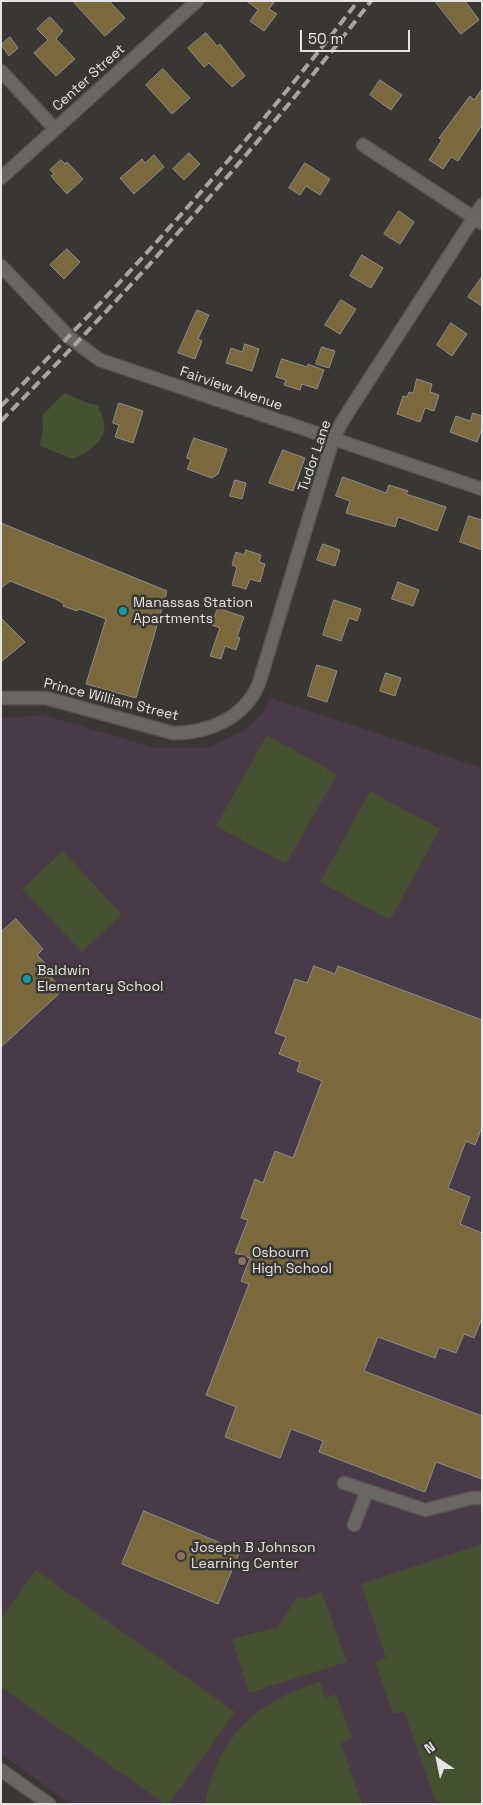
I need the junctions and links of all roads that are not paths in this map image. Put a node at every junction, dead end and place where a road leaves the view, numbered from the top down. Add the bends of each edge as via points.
1 (197, 1) edge
2 (1, 70) edge
3 (55, 129) junction
4 (363, 145) dead end
5 (1, 178) edge
6 (482, 206) edge
7 (478, 220) edge
8 (1, 266) edge
9 (334, 439) junction
10 (482, 489) edge
11 (1, 698) edge
12 (213, 726) joint
13 (344, 1483) dead end
14 (367, 1491) junction
15 (482, 1498) edge
16 (354, 1525) dead end
17 (1, 1770) edge
18 (48, 1804) edge

1 - 3 street, Center Street
2 - 3 street
3 - 5 street, Center Street
4 - 7 street
6 - 7 street, Tudor Lane
7 - 9 street, Tudor Lane via 343,420
8 - 9 street, Fairview Avenue via 69,337 100,360
9 - 10 street, Fairview Avenue
9 - 12 street, Tudor Lane via 254,695 239,712
11 - 12 street, Prince William Street via 46,698 173,733
13 - 14 street
14 - 15 street via 425,1510
14 - 16 street
17 - 18 street

